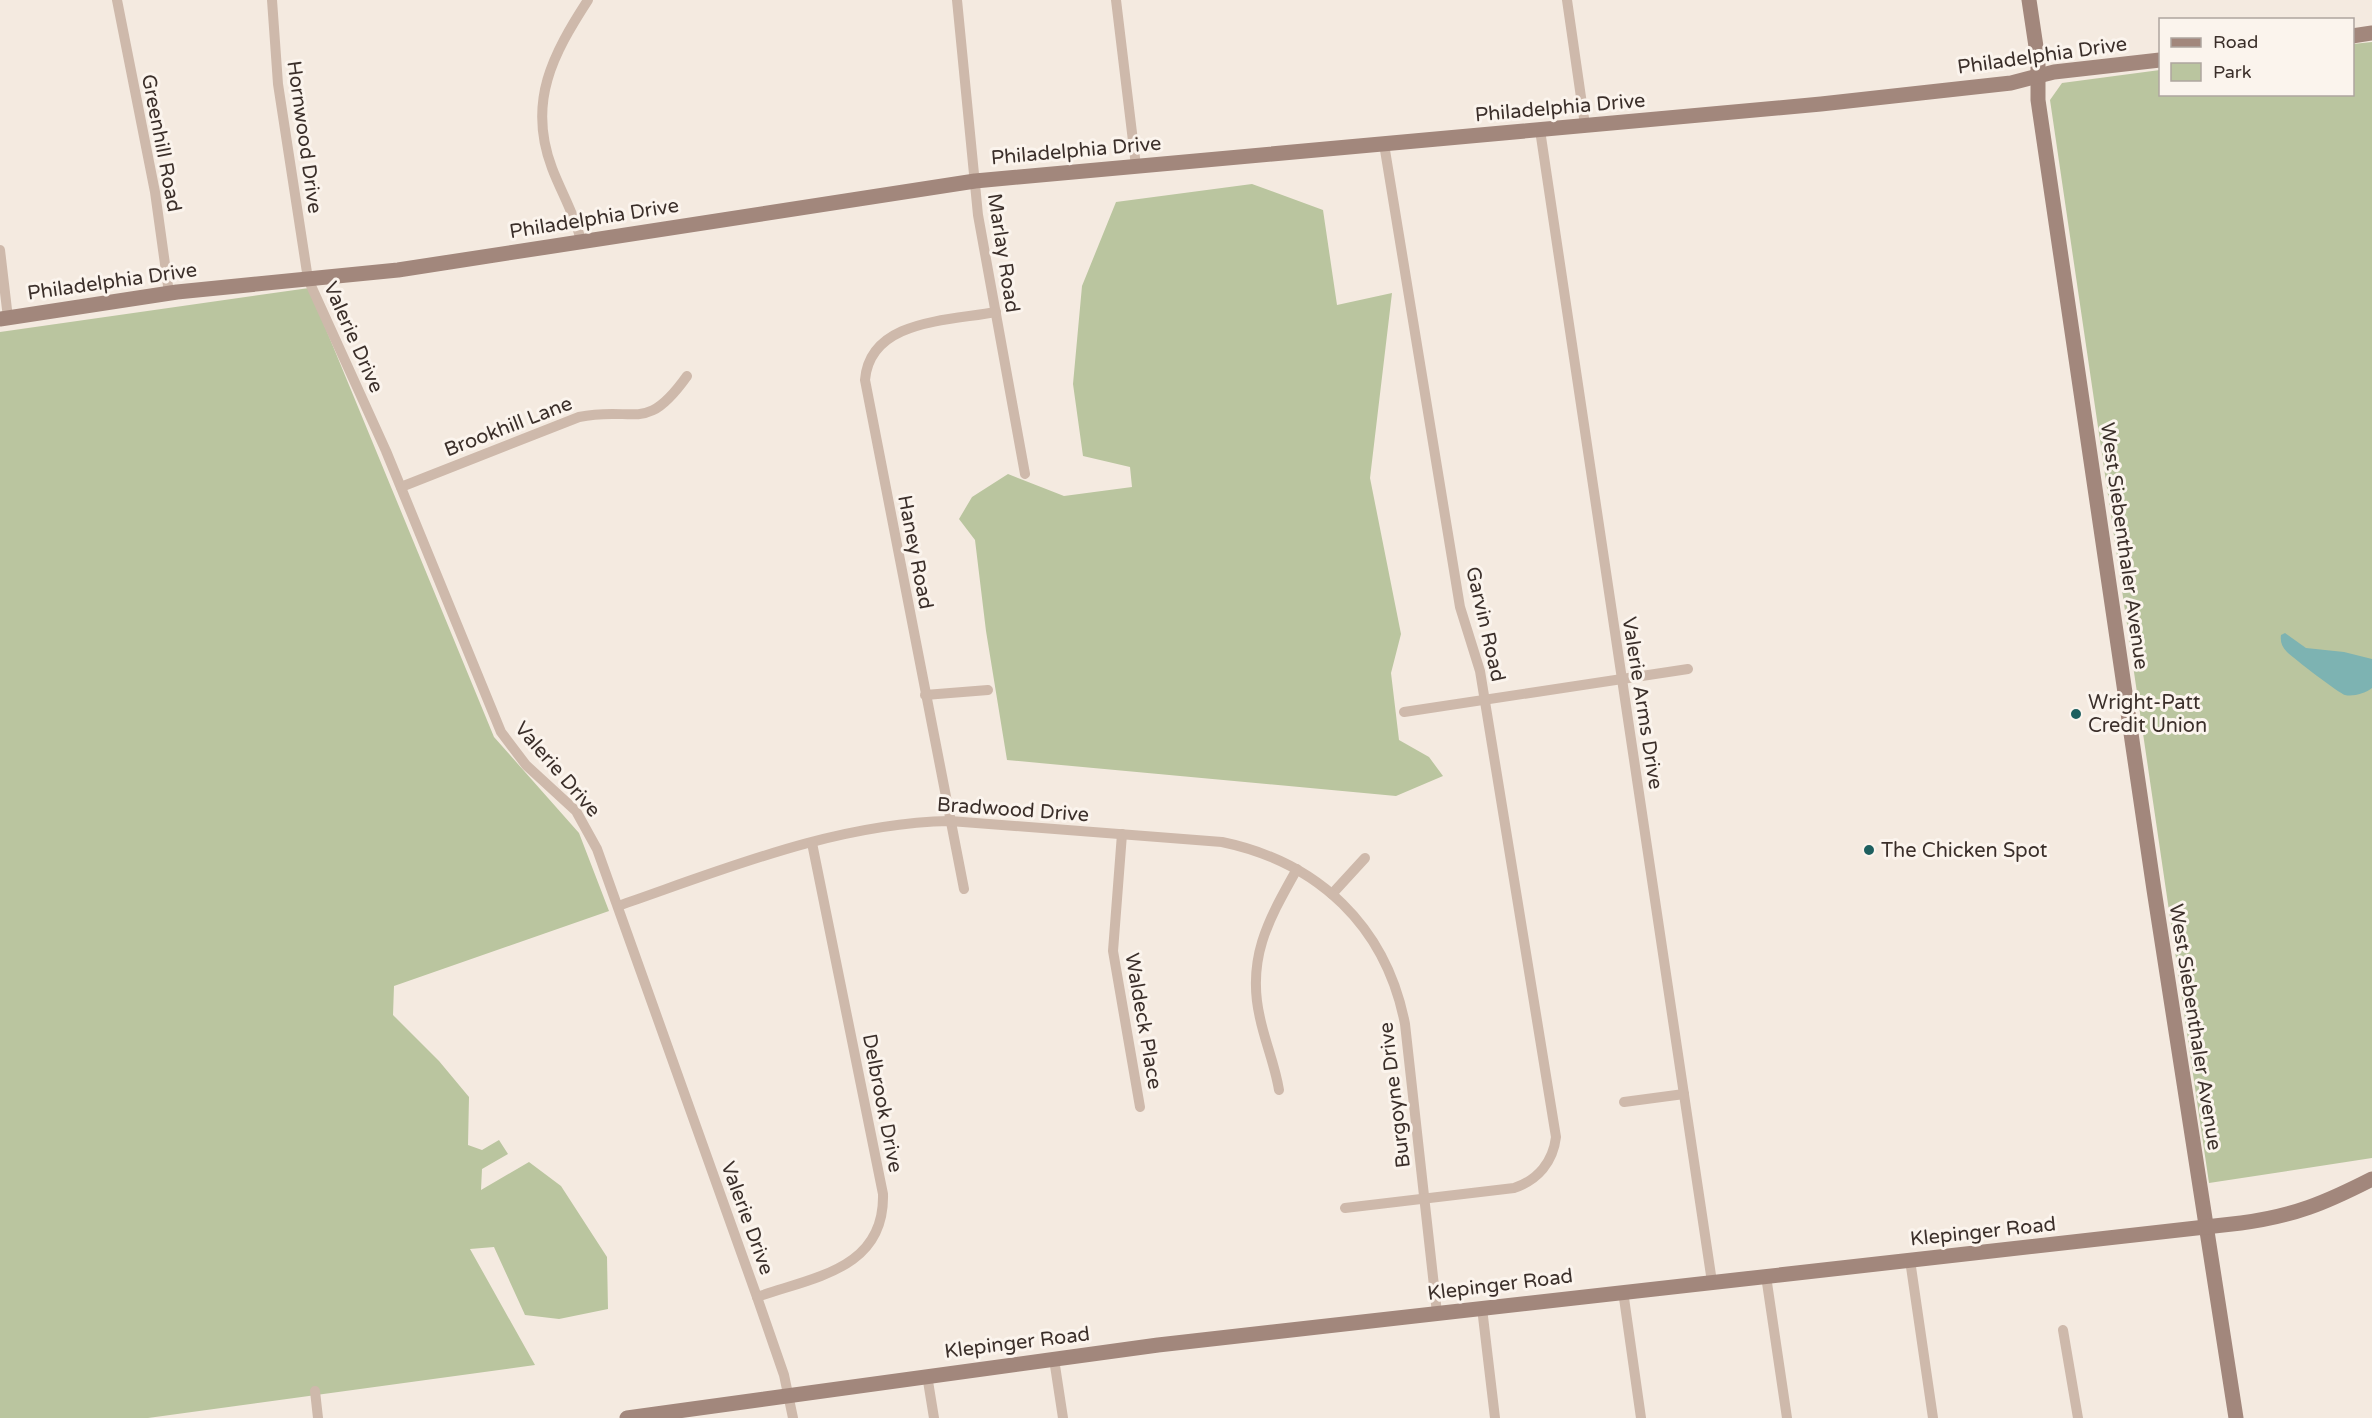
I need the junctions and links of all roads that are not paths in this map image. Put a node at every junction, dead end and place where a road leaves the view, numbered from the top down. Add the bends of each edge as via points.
1 (117, 0) edge
2 (272, 0) edge
3 (588, 0) edge
4 (957, 0) edge
5 (1116, 0) edge
6 (1567, 0) edge
7 (2029, 0) edge
8 (2372, 33) edge
9 (2354, 36) edge
10 (2159, 60) edge
11 (2039, 76) junction
12 (1585, 125) junction
13 (1540, 130) junction
14 (1384, 144) junction
15 (1136, 166) junction
16 (975, 181) junction
17 (581, 240) junction
18 (0, 250) edge
19 (308, 279) junction
20 (169, 293) junction
21 (996, 312) junction
22 (4, 319) edge
23 (687, 376) dead end
24 (1025, 474) dead end
25 (401, 487) junction
26 (1688, 669) dead end
27 (1622, 679) junction
28 (988, 690) dead end
29 (925, 695) junction
30 (1485, 700) junction
31 (1404, 712) dead end
32 (950, 821) junction
33 (1122, 834) junction
34 (812, 843) junction
35 (1365, 858) dead end
36 (1297, 869) junction
37 (964, 889) dead end
38 (1332, 894) junction
39 (618, 906) junction
40 (1279, 1090) dead end
41 (1684, 1094) junction
42 (1624, 1102) dead end
43 (1140, 1107) dead end
44 (2372, 1179) edge
45 (1424, 1199) junction
46 (1345, 1208) dead end
47 (2207, 1226) junction
48 (1910, 1260) junction
49 (1766, 1275) junction
50 (1712, 1282) junction
51 (1623, 1291) junction
52 (757, 1298) junction
53 (1482, 1308) junction
54 (1437, 1313) junction
55 (2063, 1330) dead end
56 (1054, 1359) junction
57 (927, 1375) junction
58 (315, 1391) dead end
59 (789, 1395) junction
60 (318, 1418) edge
61 (627, 1418) edge
62 (794, 1418) edge
63 (934, 1418) edge
64 (1062, 1418) edge
65 (1494, 1418) edge
66 (1641, 1418) edge
67 (1787, 1418) edge
68 (1933, 1418) edge
69 (2078, 1418) edge
70 (2236, 1418) edge

1 - 20 street, Greenhill Road via 155,192
2 - 19 street, Hornwood Drive via 278,84
3 - 17 street via 552,61 542,113 551,167
4 - 16 street, Marlay Road
5 - 15 street
6 - 12 street
7 - 11 main road, West Siebenthaler Avenue
8 - 9 main road
10 - 11 main road, Philadelphia Drive
11 - 12 main road, Philadelphia Drive via 1824,103
11 - 47 main road, West Siebenthaler Avenue via 2038,100
12 - 13 main road, Philadelphia Drive
13 - 14 main road, Philadelphia Drive
13 - 27 street, Valerie Arms Drive
14 - 15 main road, Philadelphia Drive
14 - 30 street, Garvin Road via 1460,607
15 - 16 main road, Philadelphia Drive
16 - 17 main road, Philadelphia Drive
16 - 21 street, Marlay Road
17 - 19 main road, Philadelphia Drive via 398,270
18 - 22 street
19 - 20 main road, Philadelphia Drive
19 - 25 street, Valerie Drive
20 - 22 main road, Philadelphia Drive
21 - 24 street, Marlay Road
21 - 29 street, Haney Road via 896,332 877,346 866,369 865,387
23 - 25 street, Brookhill Lane via 657,409 639,415 579,417
25 - 39 street, Valerie Drive via 501,732 526,765 576,811 593,840
26 - 27 street
27 - 30 street
27 - 41 street, Valerie Arms Drive
28 - 29 street
29 - 32 street, Haney Road
30 - 31 street
30 - 45 street, Garvin Road via 1556,1137 1544,1169 1530,1181 1514,1188
32 - 33 street, Bradwood Drive
32 - 34 street, Bradwood Drive via 888,826
32 - 37 street, Haney Road
33 - 36 street, Bradwood Drive via 1221,842 1263,853
33 - 43 street, Waldeck Place via 1114,969
34 - 39 street, Bradwood Drive
34 - 52 street, Delbrook Drive via 883,1194 883,1217 870,1246 851,1262
35 - 38 street
36 - 38 street, Bradwood Drive
36 - 40 street via 1262,936 1257,960 1260,1017
38 - 45 street, Burgoyne Drive via 1381,952 1396,990 1405,1024
39 - 52 street, Valerie Drive
41 - 42 street
41 - 50 street, Valerie Arms Drive
44 - 47 main road, Klepinger Road via 2290,1215
45 - 46 street, Garvin Road
45 - 54 street, Burgoyne Drive
47 - 48 main road, Klepinger Road
47 - 70 main road, West Siebenthaler Avenue
48 - 49 main road, Klepinger Road
48 - 68 street
49 - 50 main road, Klepinger Road
49 - 67 street
50 - 51 main road, Klepinger Road
51 - 53 main road, Klepinger Road
51 - 66 street
52 - 59 street, Valerie Drive
53 - 54 main road, Klepinger Road
53 - 65 street
54 - 56 main road, Klepinger Road
55 - 69 street
56 - 57 main road, Klepinger Road
56 - 64 street
57 - 59 main road, Klepinger Road
57 - 63 street
58 - 60 street
59 - 61 main road, Klepinger Road
59 - 62 street, Valerie Drive

